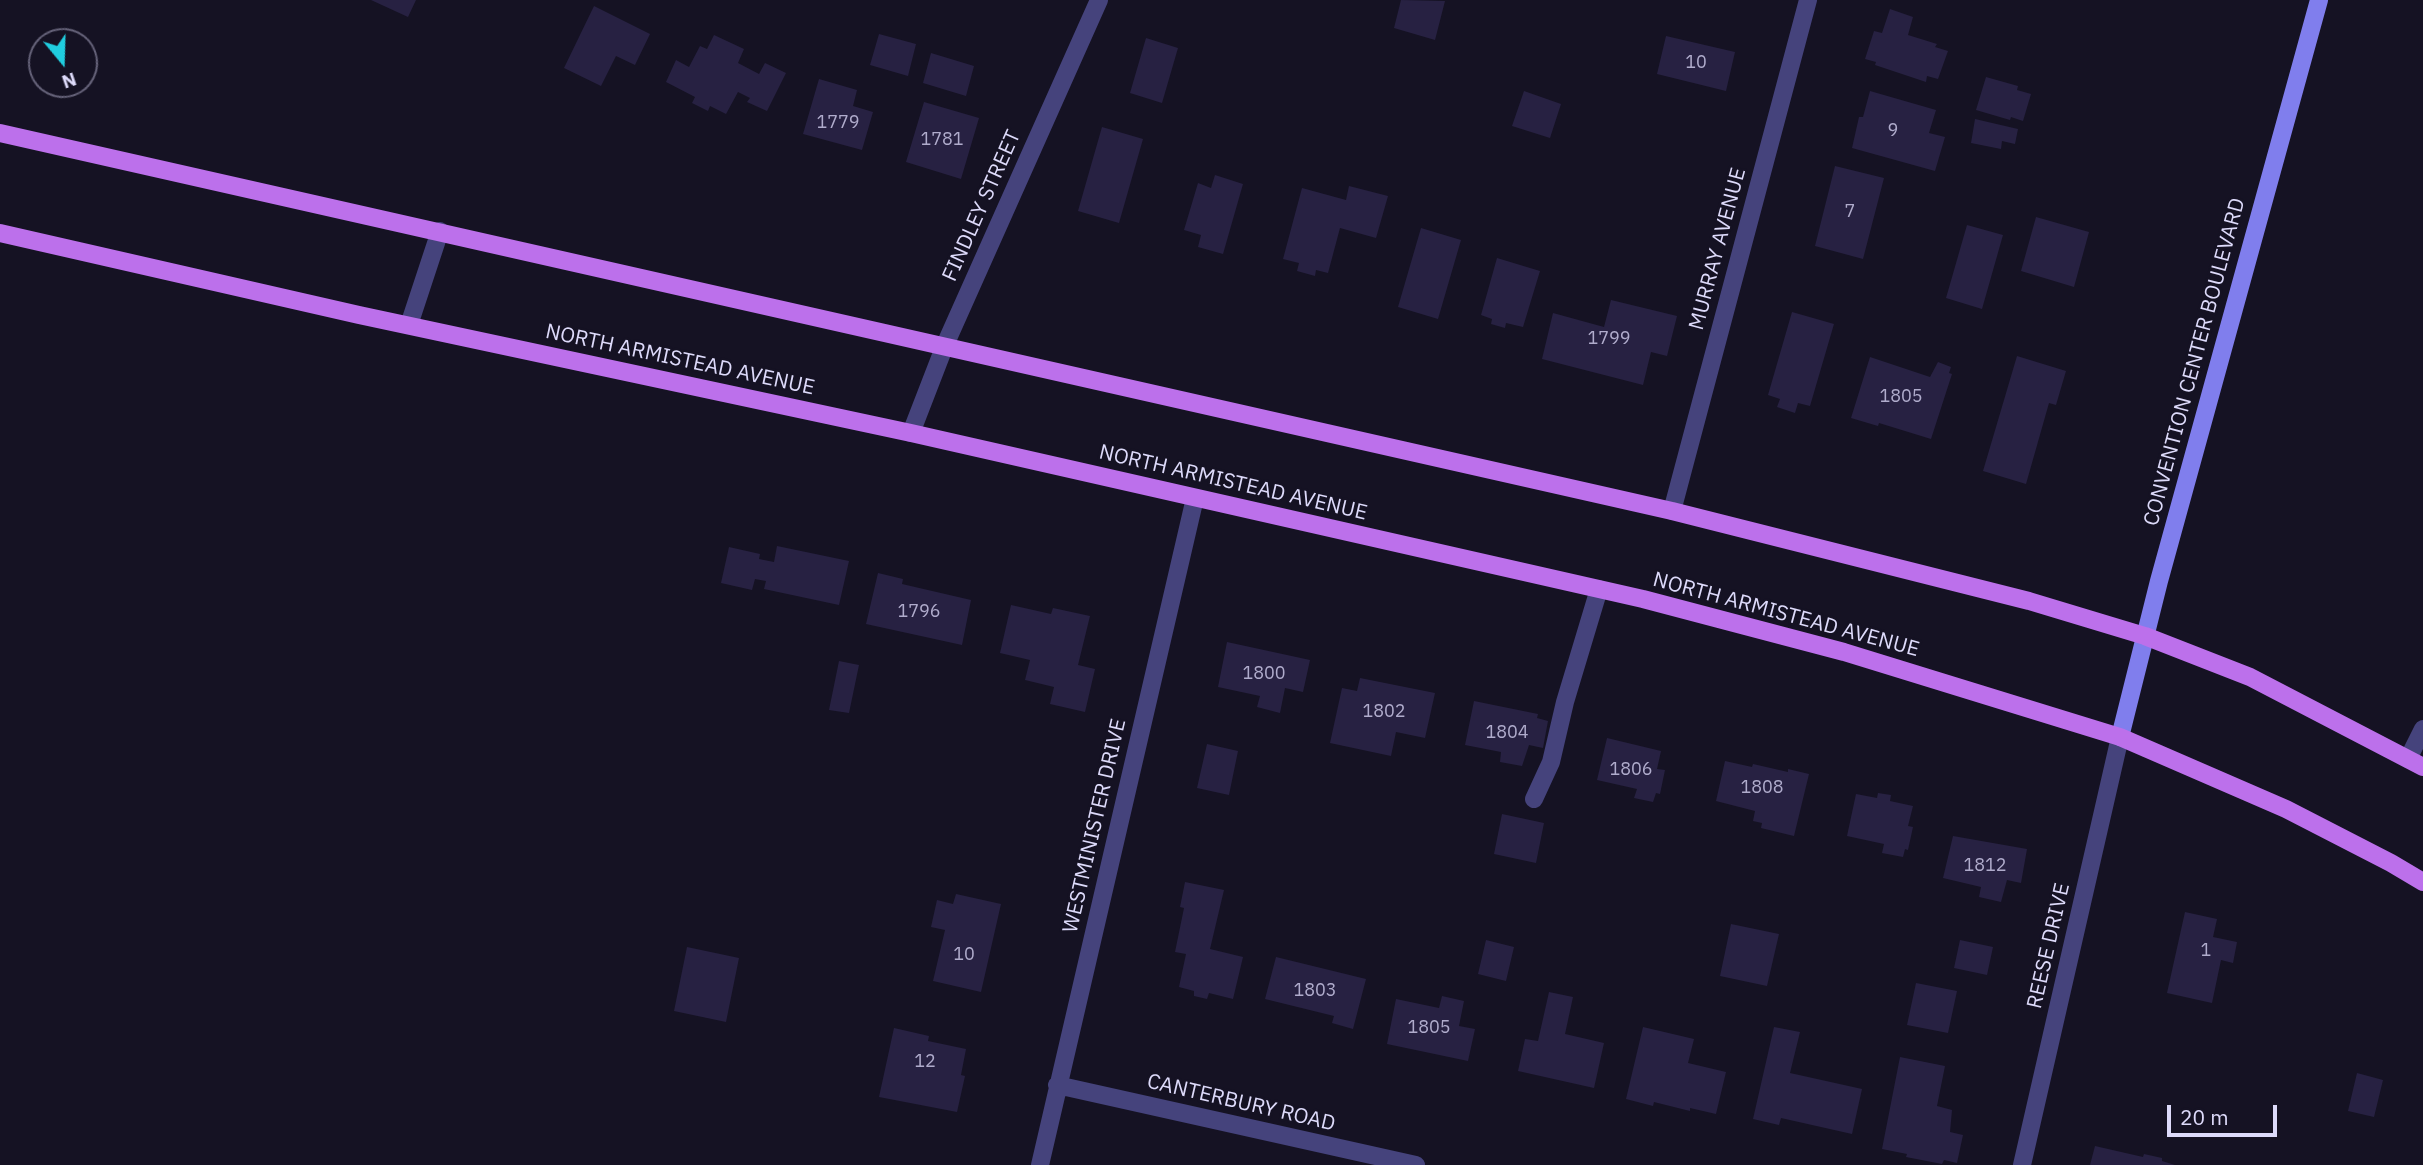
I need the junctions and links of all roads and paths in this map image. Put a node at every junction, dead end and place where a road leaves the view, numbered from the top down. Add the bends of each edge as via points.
1 (1099, 0) edge
2 (1808, 0) edge
3 (2319, 0) edge
4 (0, 133) edge
5 (440, 231) junction
6 (0, 233) edge
7 (409, 325) junction
8 (945, 345) junction
9 (911, 433) junction
10 (1195, 498) junction
11 (1672, 511) junction
12 (1599, 589) junction
13 (2145, 636) junction
14 (2423, 729) edge
15 (2120, 737) junction
16 (2415, 763) edge
17 (1534, 799) dead end
18 (2423, 882) edge
19 (1057, 1086) junction
20 (1040, 1165) edge
21 (1416, 1165) edge
22 (2022, 1165) edge

1 - 8 street, FINDLEY STREET
2 - 11 street, MURRAY AVENUE
3 - 13 street, CONVENTION CENTER BOULEVARD
4 - 5 main road
5 - 7 street
5 - 8 main road
6 - 7 main road, NORTH ARMISTEAD AVENUE
7 - 9 main road, NORTH ARMISTEAD AVENUE
8 - 9 street, FINDLEY STREET
8 - 11 main road
9 - 10 main road, NORTH ARMISTEAD AVENUE
10 - 12 main road, NORTH ARMISTEAD AVENUE
10 - 19 street, WESTMINISTER DRIVE
11 - 13 main road via 2029,601
12 - 15 main road, NORTH ARMISTEAD AVENUE via 1844,652
12 - 17 street via 1551,762
13 - 15 street, CONVENTION CENTER BOULEVARD
13 - 16 main road via 2250,677
14 - 16 street
15 - 18 main road, NORTH ARMISTEAD AVENUE via 2286,809
15 - 22 street, REESE DRIVE
19 - 20 street, WESTMINISTER DRIVE
19 - 21 street, CANTERBURY ROAD

